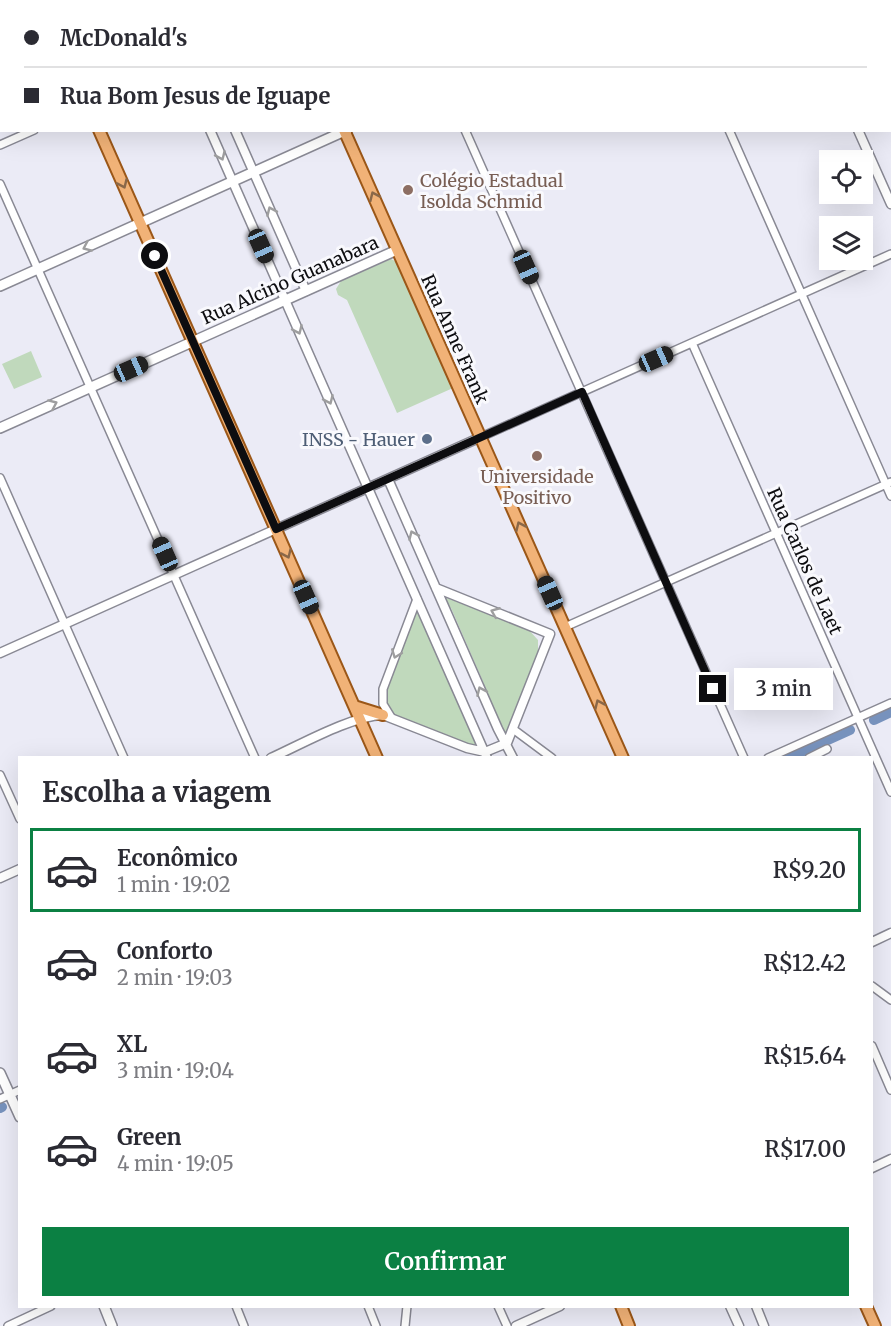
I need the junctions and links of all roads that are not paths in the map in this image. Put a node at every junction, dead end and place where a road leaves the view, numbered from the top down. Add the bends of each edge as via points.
1 (30, 132) edge
2 (100, 132) edge
3 (211, 132) edge
4 (236, 132) edge
5 (344, 132) edge
6 (346, 132) edge
7 (466, 132) edge
8 (730, 132) edge
9 (859, 132) edge
10 (0, 146) edge
11 (254, 172) junction
12 (233, 182) junction
13 (0, 184) edge
14 (891, 204) edge
15 (140, 223) junction
16 (397, 250) junction
17 (891, 254) edge
18 (38, 269) junction
19 (0, 286) edge
20 (306, 291) junction
21 (801, 294) junction
22 (285, 300) junction
23 (193, 342) junction
24 (692, 343) junction
25 (90, 388) junction
26 (582, 392) junction
27 (0, 428) edge
28 (481, 437) junction
29 (0, 478) edge
30 (388, 479) junction
31 (889, 484) edge
32 (368, 488) junction
33 (891, 496) edge
34 (276, 529) junction
35 (777, 533) junction
36 (174, 575) junction
37 (666, 582) junction
38 (436, 588) junction
39 (417, 599) junction
40 (65, 624) junction
41 (565, 627) junction
42 (550, 634) junction
43 (0, 653) edge
44 (891, 703) edge
45 (354, 706) junction
46 (388, 717) junction
47 (858, 717) junction
48 (360, 718) junction
49 (513, 729) junction
50 (507, 743) junction
51 (827, 749) dead end
52 (467, 753) edge
53 (486, 755) edge
54 (123, 756) edge
55 (254, 756) edge
56 (275, 756) edge
57 (376, 756) edge
58 (512, 756) edge
59 (549, 756) edge
60 (622, 756) edge
61 (743, 756) edge
62 (772, 756) edge
63 (813, 756) edge
64 (0, 775) edge
65 (891, 792) edge
66 (18, 815) edge
67 (18, 870) edge
68 (0, 878) edge
69 (891, 933) edge
70 (873, 942) edge
71 (873, 987) edge
72 (891, 1000) edge
73 (873, 1048) edge
74 (0, 1073) edge
75 (891, 1090) edge
76 (18, 1091) edge
77 (10, 1095) junction
78 (0, 1099) edge
79 (18, 1113) edge
80 (891, 1159) edge
81 (873, 1168) edge
82 (47, 1308) edge
83 (105, 1308) edge
84 (237, 1308) edge
85 (369, 1308) edge
86 (407, 1308) edge
87 (499, 1308) edge
88 (556, 1308) edge
89 (622, 1308) edge
90 (731, 1308) edge
91 (757, 1308) edge
92 (867, 1308) edge
93 (8, 1326) edge
94 (112, 1326) edge
95 (244, 1326) edge
96 (376, 1326) edge
97 (405, 1326) edge
98 (507, 1326) edge
99 (516, 1326) edge
100 (629, 1326) edge
101 (739, 1326) edge
102 (764, 1326) edge
103 (875, 1326) edge

1 - 10 street
2 -> 15 main road
3 -> 12 street
4 - 11 street
5 - 11 main road
16 -> 6 main road, Rua Anne Frank
7 - 26 street
8 - 21 street
9 - 14 street
11 - 12 main road
20 -> 11 street
12 - 15 main road
12 - 22 street
13 - 18 street
15 -> 18 main road
15 - 23 main road
16 - 20 main road, Rua Alcino Guanabara
16 - 28 main road, Rua Anne Frank
17 - 21 street
18 - 19 main road
18 - 25 street
20 - 22 main road, Rua Alcino Guanabara
21 - 24 street
21 - 31 street
22 - 23 main road, Rua Alcino Guanabara
22 -> 32 street
23 - 25 main road, Rua Alcino Guanabara
23 - 34 main road
24 - 26 street
24 - 35 street, Rua Carlos de Laet
27 -> 25 main road, Rua Alcino Guanabara
25 - 36 street
26 - 28 street
26 - 37 street
28 - 30 street
41 -> 28 main road, Rua Anne Frank
29 - 40 street
30 - 32 street
38 -> 30 street
31 - 33 street
31 - 35 street
32 - 34 street
32 - 39 street
34 - 36 street
34 -> 45 main road
35 - 37 street
35 - 47 street, Rua Carlos de Laet
36 - 40 street
36 - 55 street
37 - 41 street
37 - 61 street
42 -> 38 street
50 -> 38 street
39 -> 46 street via 383,689
39 - 53 street
40 - 43 street
40 - 54 street
41 - 42 street
60 -> 41 main road, Rua Anne Frank
42 - 49 street
44 - 47 street
45 - 46 main road
45 - 48 main road
46 - 48 street
46 - 52 street
47 - 62 street
47 - 65 street, Rua Carlos de Laet
48 - 56 street
48 - 57 main road
49 - 50 street
49 - 59 street
50 - 53 street
50 - 58 street
51 - 63 street
52 - 53 street
64 - 66 street
67 - 68 street
69 - 70 street
71 - 72 street
73 - 75 street
74 - 77 main road
76 - 77 street
77 - 78 street
77 - 79 main road
80 - 81 street
82 - 93 street
83 - 94 main road
84 - 95 street
85 - 96 street
86 - 97 street
87 - 98 street
88 - 99 street
89 - 100 main road
90 - 101 street
91 - 102 street
92 - 103 main road

